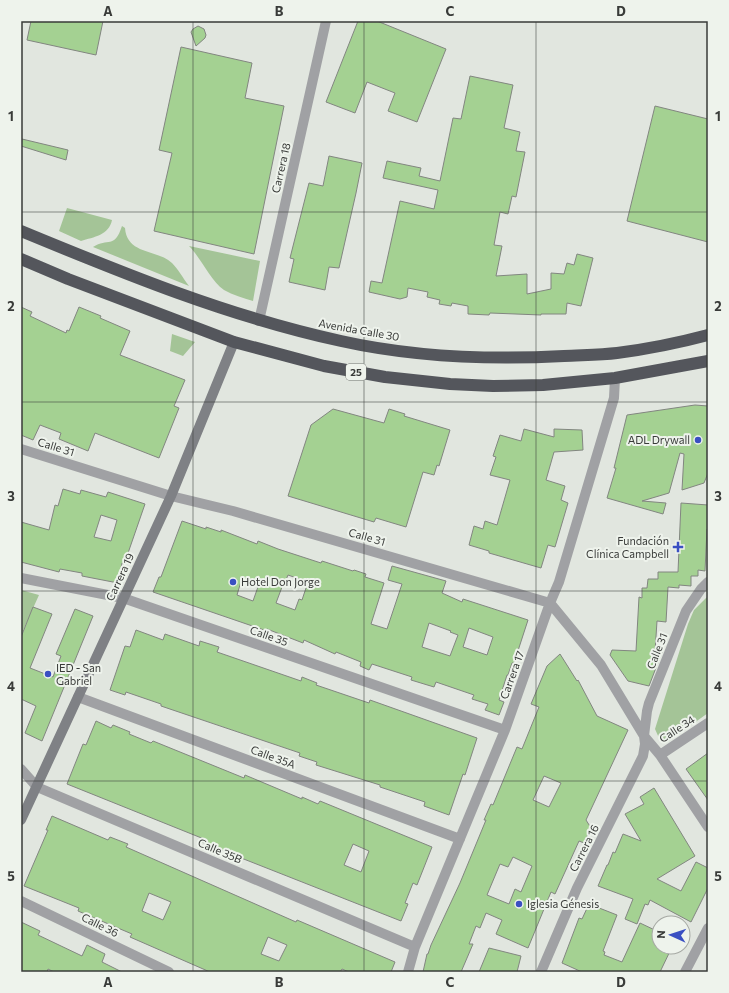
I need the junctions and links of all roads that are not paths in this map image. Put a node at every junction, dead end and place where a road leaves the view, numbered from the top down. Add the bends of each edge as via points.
1 (326, 21) edge
2 (21, 231) edge
3 (21, 259) edge
4 (259, 320) junction
5 (708, 335) edge
6 (234, 342) junction
7 (708, 361) edge
8 (615, 378) junction
9 (21, 449) edge
10 (170, 496) junction
11 (21, 578) edge
12 (708, 582) edge
13 (123, 598) junction
14 (550, 603) junction
15 (78, 697) junction
16 (708, 723) edge
17 (504, 730) junction
18 (644, 736) junction
19 (660, 755) junction
20 (21, 769) edge
21 (37, 787) junction
22 (21, 820) edge
23 (708, 827) edge
24 (460, 839) junction
25 (21, 900) edge
26 (708, 928) edge
27 (415, 947) junction
28 (169, 972) edge
29 (408, 972) edge
30 (541, 972) edge
31 (685, 972) edge

1 - 4 street, Carrera 18
2 - 4 highway, Avenida Calle 30 via 210,305
3 - 6 highway, 25
4 - 5 highway, Avenida Calle 30 via 342,342 476,358 616,353 684,342
6 - 8 highway, 25 via 324,366 385,377 450,384 543,385
6 - 10 street, Carrera 19
7 - 8 highway, 25
8 - 14 street, Carrera 17 via 614,398 559,582
9 - 10 street, Calle 31
10 - 13 street, Carrera 19
10 - 14 street, Calle 31 via 234,510
11 - 13 street, Calle 35
12 - 18 street, Calle 31 via 686,612 647,711
13 - 15 street, Carrera 19
13 - 17 street, Calle 35
14 - 17 street, Carrera 17
14 - 18 street via 601,665
15 - 21 street, Carrera 19
15 - 24 street, Calle 35A
16 - 19 street, Calle 34
17 - 24 street, Carrera 17
18 - 19 street
18 - 30 street, Carrera 16 via 646,744 643,756 577,888
19 - 23 street
20 - 21 street, Calle 35B
21 - 22 street, Carrera 19
21 - 27 street, Calle 35B
24 - 27 street, Carrera 17
25 - 28 street, Calle 36
26 - 31 street
27 - 29 street, Carrera 17

